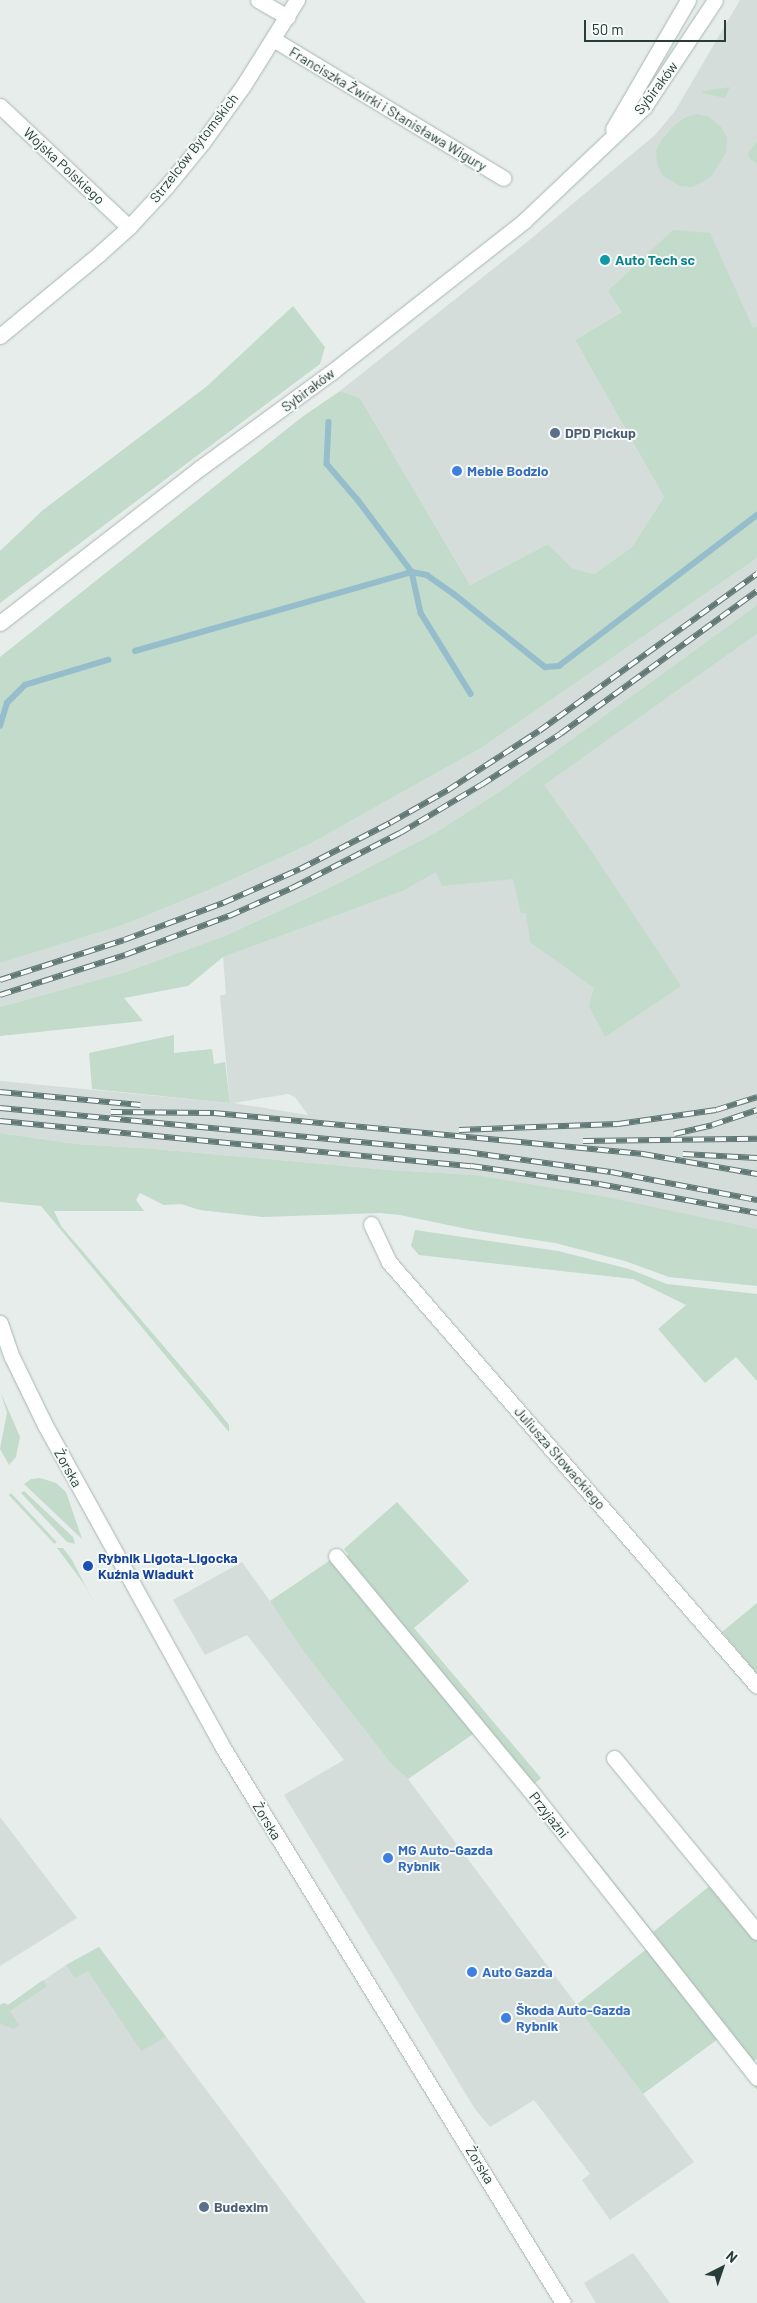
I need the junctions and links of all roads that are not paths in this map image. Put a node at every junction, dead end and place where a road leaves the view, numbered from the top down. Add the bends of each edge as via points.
1 (258, 0) edge
2 (298, 0) edge
3 (688, 0) edge
4 (715, 0) edge
5 (288, 17) junction
6 (273, 39) junction
7 (0, 106) edge
8 (604, 144) junction
9 (503, 178) dead end
10 (129, 227) junction
11 (0, 336) edge
12 (0, 624) edge
13 (371, 1224) dead end
14 (0, 1323) edge
15 (336, 1556) dead end
16 (757, 1686) edge
17 (614, 1758) dead end
18 (757, 1932) edge
19 (757, 2078) edge
20 (563, 2303) edge

1 - 5 street
2 - 5 street, Strzelców Bytomskich
3 - 8 street, Sybiraków
4 - 8 street, Sybiraków via 644,107
5 - 6 street, Strzelców Bytomskich
6 - 9 street, Franciszka Żwirki i Stanisława Wigury
6 - 10 street, Strzelców Bytomskich via 202,143
7 - 10 street, Wojska Polskiego
8 - 12 street, Sybiraków via 554,196 502,240
10 - 11 street, Strzelców Bytomskich
13 - 16 street, Juliusza Słowackiego via 389,1262
14 - 20 street, Żorska via 12,1357 45,1426 222,1746
15 - 19 street, Przyjaźni via 529,1789
17 - 18 street

